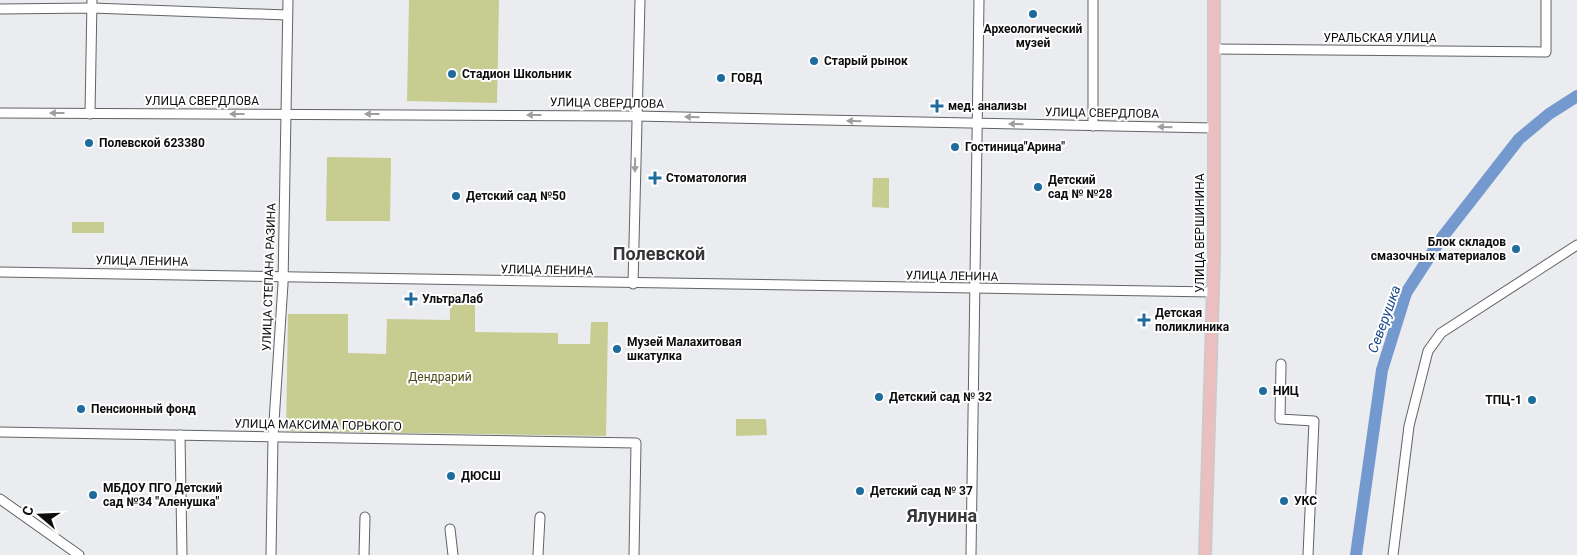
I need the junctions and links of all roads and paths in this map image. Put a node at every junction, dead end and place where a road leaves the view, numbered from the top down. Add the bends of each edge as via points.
1 (288, 0) edge
2 (640, 0) edge
3 (979, 0) edge
4 (1093, 0) edge
5 (1214, 0) edge
6 (1546, 0) edge
7 (92, 4) edge
8 (0, 9) edge
9 (288, 15) junction
10 (1214, 49) junction
11 (0, 113) edge
12 (90, 114) junction
13 (286, 114) junction
14 (635, 116) junction
15 (977, 123) junction
16 (1093, 126) junction
17 (1213, 128) junction
18 (1577, 245) edge
19 (0, 272) edge
20 (283, 275) junction
21 (633, 284) junction
22 (974, 289) junction
23 (1213, 292) junction
24 (1281, 364) dead end
25 (0, 432) edge
26 (180, 435) junction
27 (273, 437) junction
28 (0, 499) edge
29 (364, 517) dead end
30 (540, 517) dead end
31 (450, 529) dead end
32 (79, 555) edge
33 (182, 555) edge
34 (271, 555) edge
35 (364, 555) edge
36 (453, 555) edge
37 (538, 555) edge
38 (634, 555) edge
39 (971, 555) edge
40 (1205, 555) edge
41 (1308, 555) edge
42 (1392, 555) edge

1 - 9 street, УЛИЦА СТЕПАНА РАЗИНА
2 - 14 street
3 - 15 street
4 - 16 street
5 - 10 main road, УЛИЦА ВЕРШИНИНА
6 - 10 street, УРАЛЬСКАЯ УЛИЦА via 1546,52
7 - 8 street
7 - 9 street
7 - 12 street
9 - 13 street, УЛИЦА СТЕПАНА РАЗИНА
10 - 17 main road, УЛИЦА ВЕРШИНИНА
12 -> 11 street, УЛИЦА СВЕРДЛОВА
13 -> 12 street, УЛИЦА СВЕРДЛОВА
14 -> 13 street, УЛИЦА СВЕРДЛОВА
13 - 20 street, УЛИЦА СТЕПАНА РАЗИНА
15 -> 14 street, УЛИЦА СВЕРДЛОВА
14 -> 21 street
16 -> 15 street, УЛИЦА СВЕРДЛОВА
15 - 22 street
17 -> 16 street, УЛИЦА СВЕРДЛОВА
17 - 23 main road, УЛИЦА ВЕРШИНИНА
18 - 42 street via 1441,333 1428,351 1409,426
19 - 20 street, УЛИЦА ЛЕНИНА
20 - 21 street, УЛИЦА ЛЕНИНА
20 - 27 street, УЛИЦА СТЕПАНА РАЗИНА
21 - 22 street, УЛИЦА ЛЕНИНА
22 - 23 street, УЛИЦА ЛЕНИНА
22 - 39 street
23 - 40 main road, УЛИЦА ВЕРШИНИНА
24 - 41 street via 1280,419 1314,421
25 - 26 street, УЛИЦА МАКСИМА ГОРЬКОГО
26 - 27 street, УЛИЦА МАКСИМА ГОРЬКОГО
26 - 33 street
27 - 34 street, УЛИЦА СТЕПАНА РАЗИНА
27 - 38 street, УЛИЦА МАКСИМА ГОРЬКОГО via 636,443
28 - 32 street
29 - 35 street
30 - 37 street
31 - 36 street

